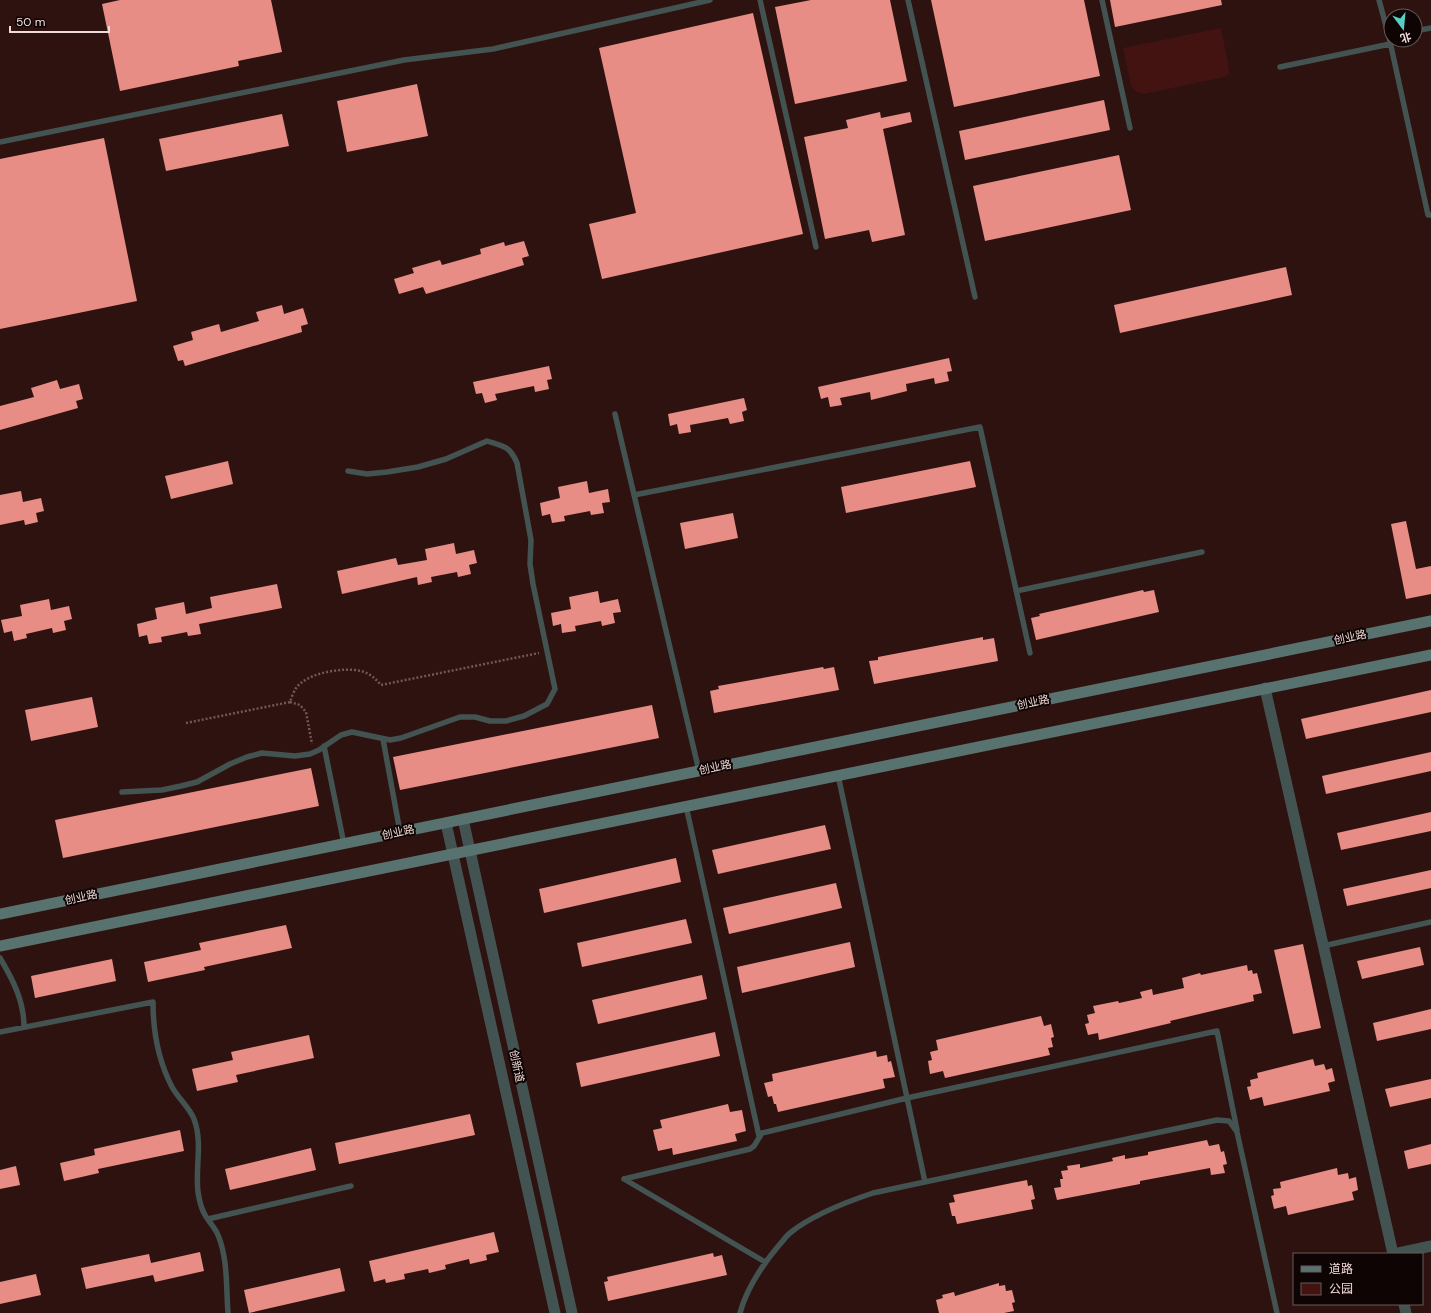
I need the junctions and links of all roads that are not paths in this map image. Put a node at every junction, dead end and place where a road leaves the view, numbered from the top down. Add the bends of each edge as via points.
1 (710, 0) edge
2 (760, 0) edge
3 (908, 0) edge
4 (1102, 0) edge
5 (1379, 0) edge
6 (1383, 13) edge
7 (1383, 45) edge
8 (1391, 48) edge
9 (1280, 67) dead end
10 (1130, 128) dead end
11 (0, 142) edge
12 (1431, 215) edge
13 (816, 247) dead end
14 (975, 298) dead end
15 (615, 414) dead end
16 (348, 471) dead end
17 (634, 495) junction
18 (1202, 552) dead end
19 (1016, 591) junction
20 (1431, 621) edge
21 (1030, 653) dead end
22 (1431, 655) edge
23 (1265, 688) junction
24 (383, 739) junction
25 (324, 746) junction
26 (699, 771) junction
27 (838, 775) junction
28 (122, 792) dead end
29 (686, 806) junction
30 (463, 819) junction
31 (446, 823) junction
32 (400, 832) junction
33 (344, 844) junction
34 (469, 850) junction
35 (453, 853) junction
36 (0, 914) edge
37 (1431, 922) edge
38 (0, 946) edge
39 (1323, 946) junction
40 (0, 958) edge
41 (24, 1027) junction
42 (0, 1032) edge
43 (907, 1098) junction
44 (1238, 1132) junction
45 (759, 1136) junction
46 (925, 1182) junction
47 (351, 1186) dead end
48 (208, 1220) junction
49 (1431, 1246) edge
50 (1393, 1253) edge
51 (1398, 1253) edge
52 (765, 1262) junction
53 (228, 1313) edge
54 (555, 1313) edge
55 (572, 1313) edge
56 (740, 1313) edge
57 (1277, 1313) edge

1 - 11 lane via 493,49 404,60
2 - 13 lane
3 - 14 lane
4 - 10 lane
5 - 6 lane
7 - 9 lane
8 - 12 lane via 1428,215
15 - 17 lane
16 - 24 lane via 366,474 418,467 446,459 487,441 505,447 513,454 517,463 531,540 530,564 533,584 555,689 548,704 524,716 506,721 460,717 401,738
17 - 19 lane via 980,427
17 - 26 lane
18 - 19 lane
19 - 21 lane
20 - 26 main road, 创业路
22 - 23 main road
23 - 27 main road
23 - 39 street
24 - 25 lane via 352,732 341,735
24 - 32 lane
25 - 28 lane via 310,754 295,756 262,753 254,755 230,764 197,782 181,786 162,790
25 - 33 lane
26 - 30 main road, 创业路
27 - 29 main road
27 - 43 lane
29 - 34 main road
29 - 45 lane
30 - 31 main road, 创业路
30 - 34 street, 创新道
31 - 32 main road, 创业路
31 - 35 street, 创新道
32 - 33 main road, 创业路
33 - 36 main road, 创业路
34 - 35 main road
34 - 55 street, 创新道
35 - 38 main road
35 - 54 street, 创新道
37 - 39 lane
39 - 50 street
40 - 41 lane via 19,994
41 - 42 lane
41 - 48 lane via 153,1002 153,1024 166,1073 172,1087 194,1120 199,1147 198,1190
43 - 44 lane via 1217,1031
43 - 45 lane via 762,1133
43 - 46 lane
44 - 46 lane via 1228,1121 1217,1120
44 - 57 lane
45 - 52 lane via 750,1149 624,1179
46 - 52 lane via 873,1193 816,1217 790,1233
47 - 48 lane
48 - 53 lane via 218,1234 225,1262
49 - 51 street
52 - 56 lane via 743,1302

